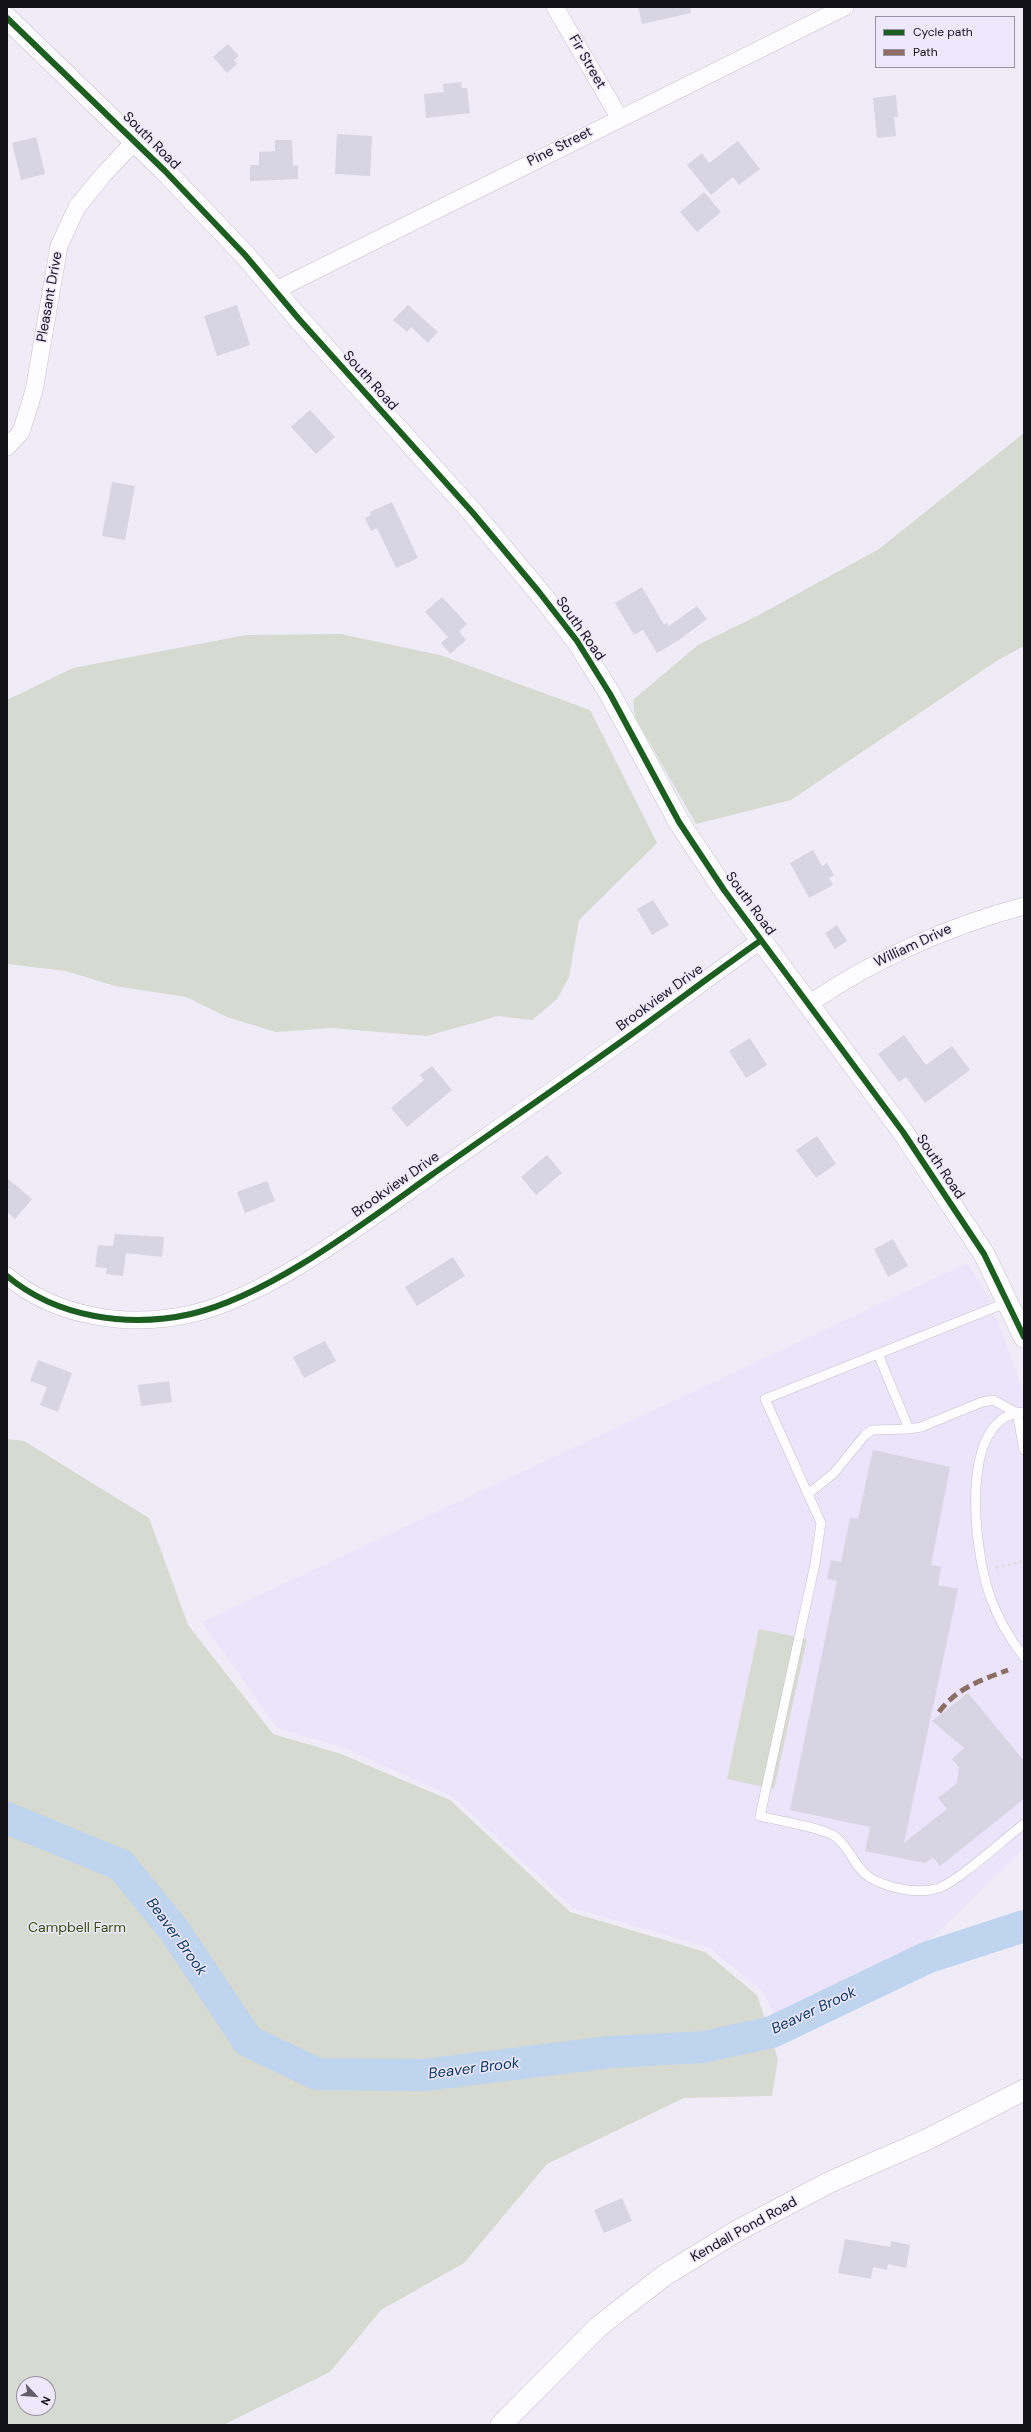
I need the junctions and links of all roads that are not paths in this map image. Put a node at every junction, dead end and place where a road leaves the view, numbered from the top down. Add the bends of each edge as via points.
1 (555, 7) edge
2 (845, 7) edge
3 (7, 18) edge
4 (619, 117) junction
5 (135, 141) junction
6 (276, 290) junction
7 (7, 447) edge
8 (1024, 906) edge
9 (760, 941) junction
10 (809, 1004) junction
11 (7, 1276) edge
12 (1008, 1302) junction
13 (1024, 1337) edge
14 (878, 1354) junction
15 (1020, 1413) edge
16 (909, 1429) junction
17 (1024, 1450) edge
18 (808, 1494) junction
19 (1024, 1657) edge
20 (1024, 1824) edge
21 (1024, 2090) edge
22 (501, 2425) edge

1 - 4 street, Fir Street
2 - 4 street, Pine Street
3 - 5 street, South Road
4 - 6 street, Pine Street
5 - 6 street, South Road
5 - 7 street, Pleasant Drive via 77,207 59,246 34,391 22,432
6 - 9 street, South Road via 298,318 473,513 577,641 610,694 679,822
8 - 10 street, William Drive via 947,929 891,954
9 - 10 street, South Road
9 - 11 street, Brookview Drive via 628,1038 336,1240 269,1282 212,1308 178,1317 150,1320 129,1321 88,1315 48,1301
10 - 12 street, South Road via 903,1132 980,1248
12 - 13 street, South Road
12 - 14 lane
14 - 16 lane
14 - 18 lane via 765,1399
15 - 16 lane via 993,1400 921,1427
15 - 17 lane
15 - 19 lane via 998,1423 989,1435 981,1453 976,1475 976,1495 978,1548 989,1595 1010,1639
16 - 18 lane via 872,1430 834,1473
18 - 20 lane via 821,1523 817,1551 760,1816 830,1834 836,1837 856,1865 868,1876 884,1884 926,1891 940,1887 953,1879
21 - 22 street, Kendall Pond Road via 926,2140 830,2182 737,2231 664,2275 598,2327

